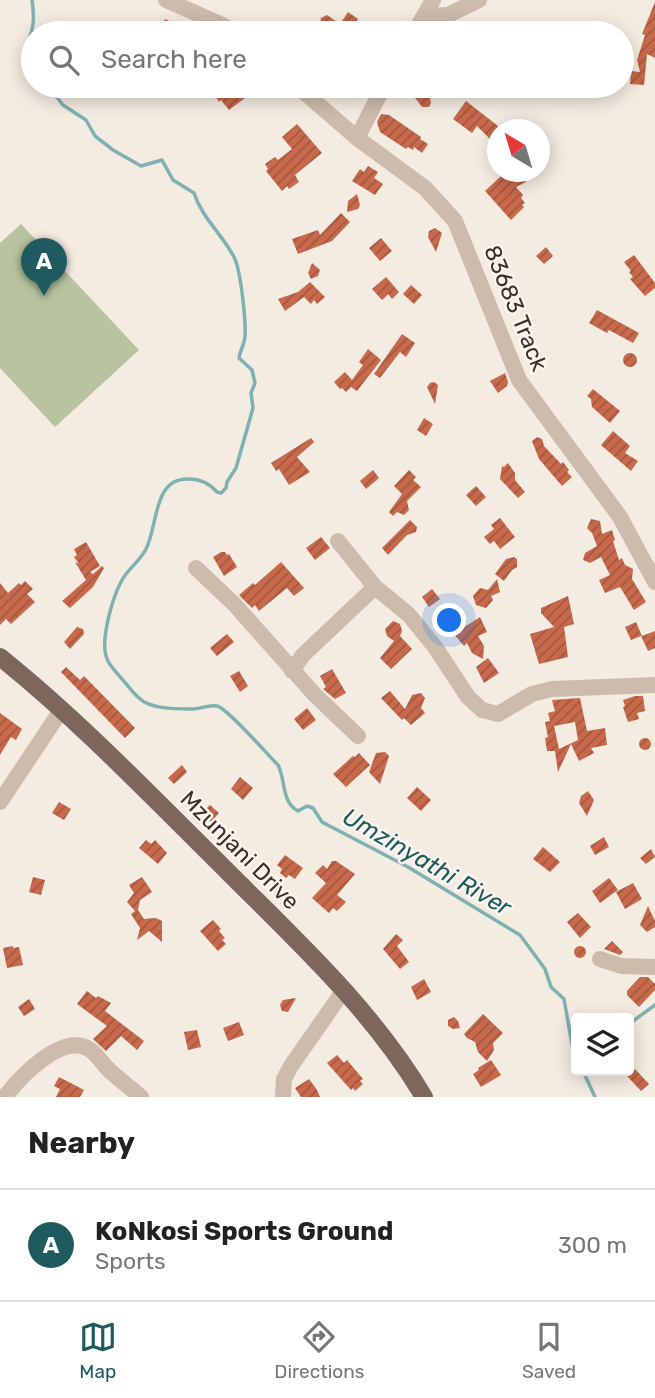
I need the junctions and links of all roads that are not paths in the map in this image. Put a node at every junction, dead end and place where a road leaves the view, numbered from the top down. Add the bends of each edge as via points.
1 (166, 0) edge
2 (433, 0) edge
3 (479, 0) edge
4 (424, 16) junction
5 (213, 21) edge
6 (421, 21) edge
7 (311, 98) edge
8 (378, 98) edge
9 (357, 138) junction
10 (338, 541) dead end
11 (196, 568) dead end
12 (655, 582) edge
13 (375, 587) junction
14 (0, 657) edge
15 (292, 671) junction
16 (655, 685) edge
17 (62, 709) junction
18 (358, 736) dead end
19 (0, 803) edge
20 (600, 959) dead end
21 (655, 967) edge
22 (344, 990) junction
23 (5, 1097) edge
24 (141, 1097) edge
25 (283, 1097) edge
26 (424, 1097) edge

1 - 5 street
2 - 4 street
3 - 4 street via 448,15
4 - 6 street
7 - 9 street, 83683 Track
8 - 9 street
9 - 12 street, 83683 Track via 425,188 455,221 519,380 620,517
10 - 13 street
11 - 15 street
13 - 15 street
13 - 16 street via 409,615 468,697 490,714 552,689
14 - 17 main road, Mzunjani Drive
15 - 18 street
17 - 19 street
17 - 22 main road, Mzunjani Drive
20 - 21 street via 621,966
22 - 25 street via 291,1066 284,1079
22 - 26 main road, Mzunjani Drive via 383,1035
23 - 24 street via 39,1061 72,1047 90,1049

